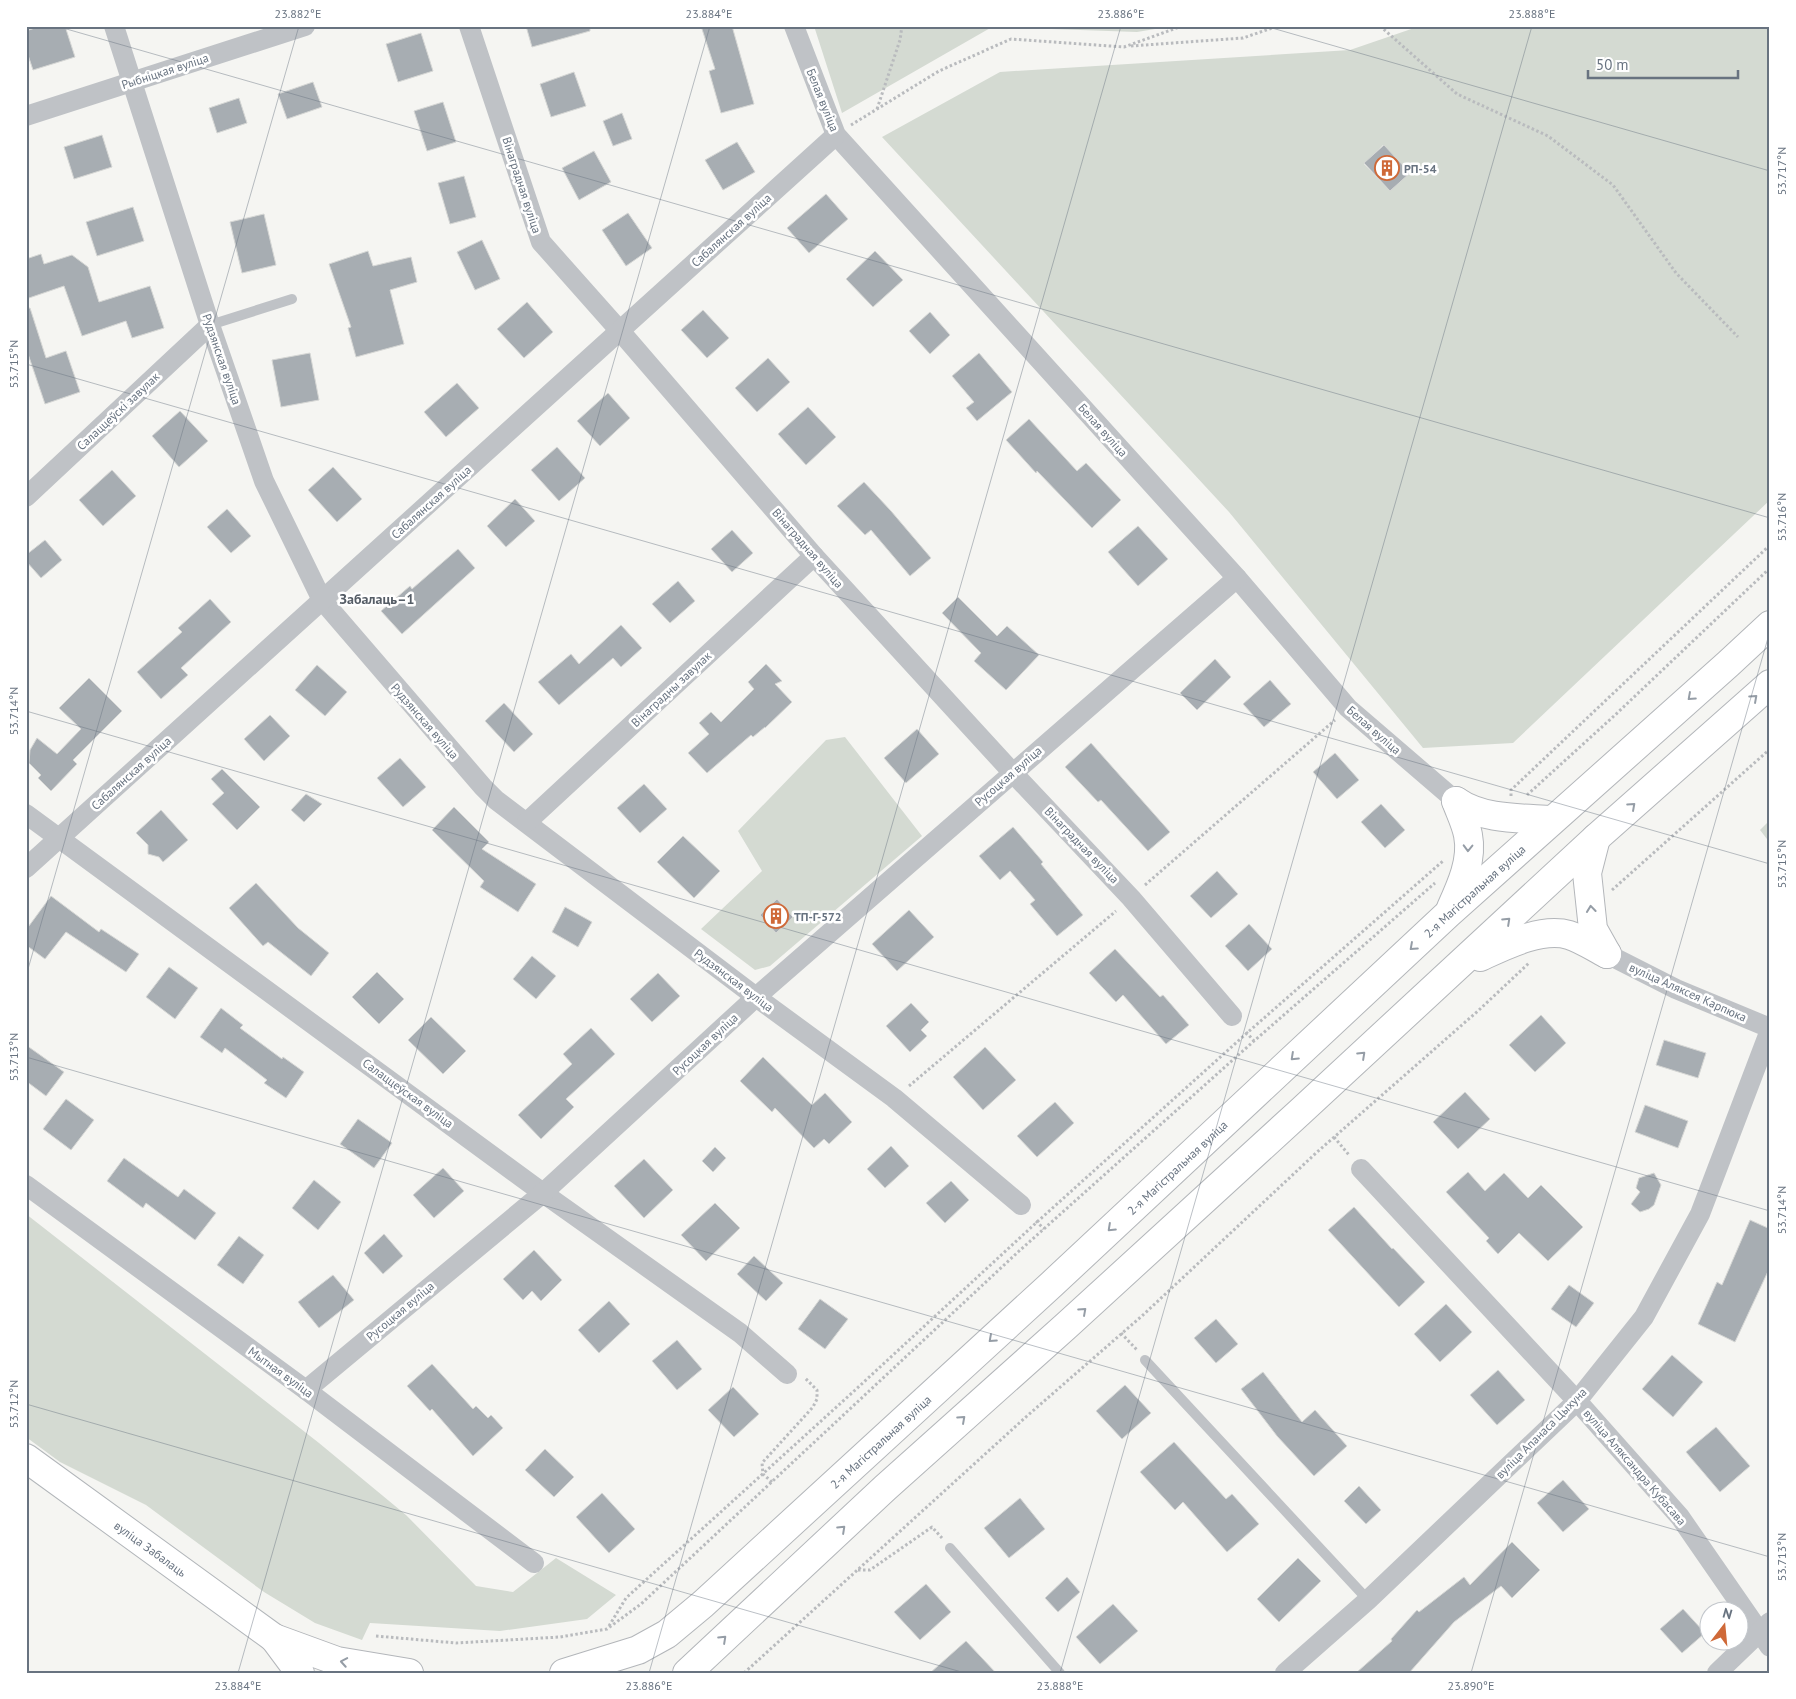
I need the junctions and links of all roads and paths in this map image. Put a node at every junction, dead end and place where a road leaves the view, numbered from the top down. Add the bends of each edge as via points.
1 (114, 26) edge
2 (304, 26) edge
3 (469, 26) edge
4 (794, 26) edge
5 (902, 26) edge
6 (1182, 26) edge
7 (1278, 26) edge
8 (1380, 26) edge
9 (1124, 47) junction
10 (132, 82) junction
11 (877, 110) junction
12 (26, 116) edge
13 (836, 135) junction
14 (292, 298) dead end
15 (210, 325) junction
16 (620, 331) junction
17 (1738, 337) dead end
18 (26, 497) edge
19 (1770, 545) edge
20 (814, 556) junction
21 (1770, 568) edge
22 (1237, 578) junction
23 (322, 600) junction
24 (1770, 625) edge
25 (1770, 684) edge
26 (1770, 749) edge
27 (1012, 772) junction
28 (1456, 802) junction
29 (1518, 807) junction
30 (26, 814) edge
31 (1552, 820) junction
32 (527, 822) junction
33 (59, 838) junction
34 (1596, 838) junction
35 (1468, 856) junction
36 (26, 868) edge
37 (1429, 889) dead end
38 (1607, 893) dead end
39 (1450, 912) junction
40 (1607, 954) junction
41 (1535, 957) dead end
42 (1459, 966) junction
43 (756, 997) junction
44 (1232, 1016) dead end
45 (1770, 1029) edge
46 (1361, 1169) dead end
47 (26, 1185) edge
48 (543, 1192) junction
49 (1022, 1205) dead end
50 (1121, 1333) junction
51 (1145, 1360) joint
52 (787, 1374) joint
53 (306, 1390) junction
54 (1577, 1401) junction
55 (26, 1458) edge
56 (763, 1474) junction
57 (772, 1482) junction
58 (950, 1548) joint
59 (534, 1563) dead end
60 (858, 1570) junction
61 (1368, 1600) junction
62 (607, 1629) junction
63 (1766, 1634) edge
64 (376, 1636) dead end
65 (274, 1638) junction
66 (300, 1673) edge
67 (409, 1673) edge
68 (564, 1673) edge
69 (687, 1673) edge
70 (744, 1673) edge
71 (1060, 1673) edge
72 (1285, 1673) edge
73 (1717, 1673) edge

1 - 10 street, Рудзянская вуліца
2 - 10 street, Рыбніцкая вуліца
3 - 16 street, Вінаградная вуліца via 541,242
4 - 13 street, Белая вуліца
5 - 11 path
6 - 9 path
7 - 9 path via 1243,38
8 - 17 path via 1457,94 1548,136 1613,185 1676,273
9 - 11 path via 1011,39 940,70
10 - 12 street, Рыбніцкая вуліца
10 - 15 street, Рудзянская вуліца
11 - 13 path
13 - 16 street, Сабалянская вуліца
13 - 22 street, Белая вуліца
14 - 15 lane
15 - 18 street, Салаццеўскі завулак
15 - 23 street, Рудзянская вуліца via 264,480
16 - 20 street, Вінаградная вуліца
16 - 23 street, Сабалянская вуліца
19 - 29 path via 1511,790
20 - 27 street, Вінаградная вуліца
20 - 32 street, Вінаградны завулак
21 - 29 path
22 - 27 street, Русоцкая вуліца
22 - 28 street, Белая вуліца via 1348,708
23 - 32 street, Рудзянская вуліца via 483,787
23 - 33 street, Сабалянская вуліца
24 -> 31 main road, 2-я Магістральная вуліца
34 -> 25 main road
26 - 38 path
27 - 43 street, Русоцкая вуліца
27 - 44 street, Вінаградная вуліца via 1131,898
28 - 29 main road via 1468,809
28 -> 35 main road via 1468,836
29 - 31 main road
30 - 33 street, Салаццеўская вуліца
31 - 39 main road, 2-я Магістральная вуліца
32 - 43 street, Рудзянская вуліца
33 - 36 street, Сабалянская вуліца
33 - 48 street, Салаццеўская вуліца
40 -> 34 main road via 1593,929 1588,873
42 -> 34 main road
35 - 39 main road
35 - 56 path via 1450,855 1037,1222
37 - 57 path via 1031,1241
39 -> 68 main road, 2-я Магістральная вуліца via 703,1604 667,1634 638,1650
40 - 42 main road via 1568,935 1547,934 1516,941
40 - 45 street, вуліца Аляксея Карпюка via 1676,989
41 - 50 path
69 -> 42 main road
43 - 48 street, Русоцкая вуліца
43 - 49 street, Рудзянская вуліца via 894,1098
45 - 54 street, вуліца Апанаса Цыхуна via 1700,1214 1644,1317
46 - 54 street, вуліца Аляксандра Кубасава
47 - 53 street, Мытная вуліца
48 - 52 street, Салаццеўская вуліца via 740,1334
48 - 53 street, Русоцкая вуліца
50 - 51 path
50 - 60 path
51 - 61 lane
52 - 56 path via 800,1373 817,1390 817,1399 762,1463
53 - 59 street, Мытная вуліца
54 - 61 street, вуліца Апанаса Цыхуна
54 - 63 street, вуліца Аляксандра Кубасава via 1680,1517
55 - 65 main road, вуліца Забалаць
56 - 57 path
56 - 62 path via 626,1598
57 - 62 path via 641,1604
58 - 60 path via 932,1527 870,1570
58 - 71 lane
60 - 70 path
61 - 72 street, вуліца Апанаса Цыхуна
62 - 64 path via 560,1637 456,1643
63 - 73 street
65 - 66 main road
67 -> 65 main road via 337,1662

